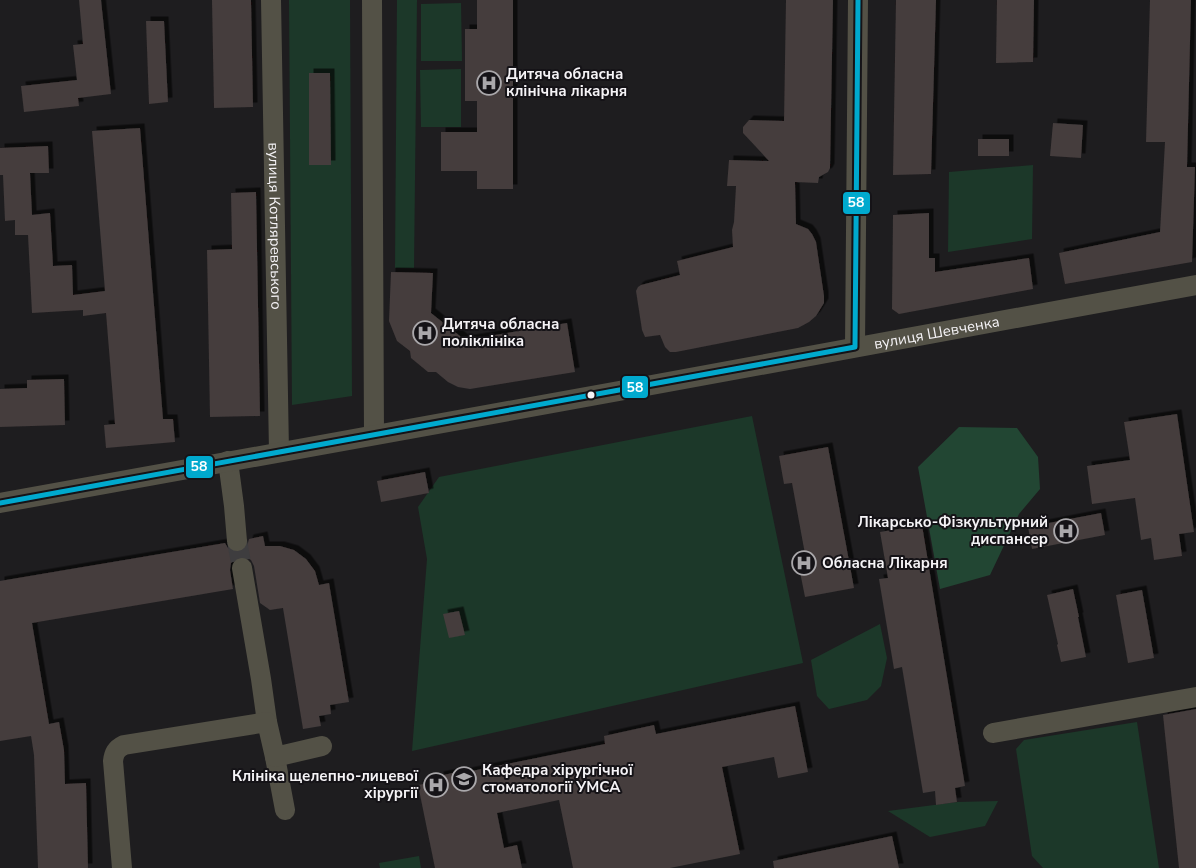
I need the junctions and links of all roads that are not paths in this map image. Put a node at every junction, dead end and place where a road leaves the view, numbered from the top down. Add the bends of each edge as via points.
1 (271, 0) edge
2 (372, 0) edge
3 (858, 0) edge
4 (1196, 285) edge
5 (855, 347) junction
6 (374, 434) junction
7 (279, 452) junction
8 (228, 461) junction
9 (0, 503) edge
10 (237, 541) tunnel mouth
11 (242, 568) tunnel mouth
12 (1196, 697) edge
13 (266, 722) junction
14 (993, 733) dead end
15 (322, 746) dead end
16 (275, 757) junction
17 (285, 810) dead end
18 (122, 868) edge

1 - 7 street, вулиця Котляревського
2 - 6 street
3 - 5 street
4 - 5 street, вулиця Шевченка
5 - 6 street, вулиця Шевченка
6 - 7 street, вулиця Шевченка
7 - 8 street, вулиця Шевченка
8 - 9 street, вулиця Шевченка
8 - 10 street
11 - 13 street
12 - 14 street
13 - 16 street
13 - 18 street via 124,745 116,751 113,760
15 - 16 street
16 - 17 street

